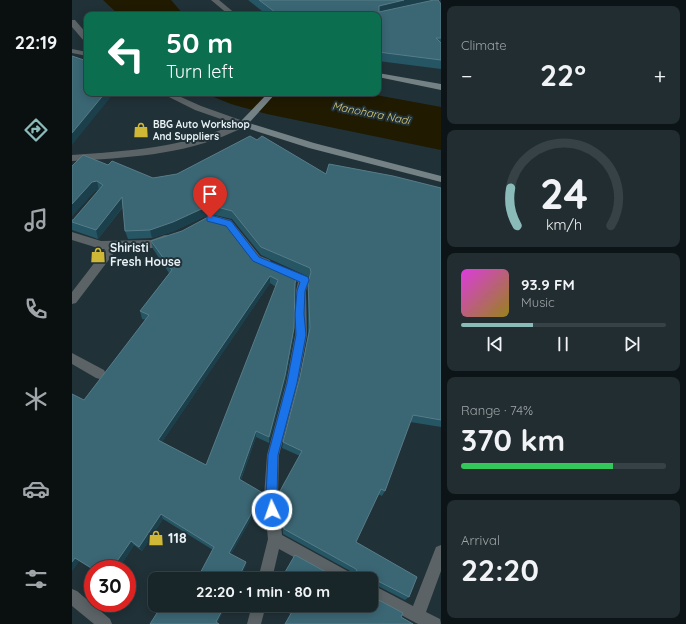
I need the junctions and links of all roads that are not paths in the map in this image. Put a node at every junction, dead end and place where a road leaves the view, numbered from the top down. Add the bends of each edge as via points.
1 (215, 0) edge
2 (229, 12) edge
3 (72, 22) edge
4 (84, 35) edge
5 (72, 50) edge
6 (84, 53) edge
7 (381, 76) edge
8 (441, 87) edge
9 (172, 96) edge
10 (269, 96) edge
11 (243, 124) junction
12 (72, 158) edge
13 (441, 179) edge
14 (204, 222) edge
15 (179, 235) edge
16 (72, 236) edge
17 (114, 245) junction
18 (72, 300) edge
19 (72, 358) edge
20 (100, 374) dead end
21 (275, 539) junction
22 (441, 552) edge
23 (267, 572) edge
24 (335, 572) edge
25 (378, 595) edge
26 (72, 596) edge
27 (257, 612) edge
28 (417, 616) junction
29 (105, 624) edge
30 (254, 624) edge
31 (435, 624) edge

1 - 2 street
3 - 4 street
5 - 6 street
7 - 8 main road
9 - 11 street
10 - 11 main road
11 - 12 street via 224,134 177,148
11 - 13 main road via 312,146
14 - 21 street via 210,218 228,224 256,259 304,280 300,298 301,335 292,383 273,455 271,496
15 - 17 street via 152,244
16 - 17 street via 101,245
17 - 18 street
19 - 20 street
21 - 23 street
21 - 24 street
22 - 28 street
25 - 28 street
26 - 29 street
27 - 30 street
28 - 31 street

